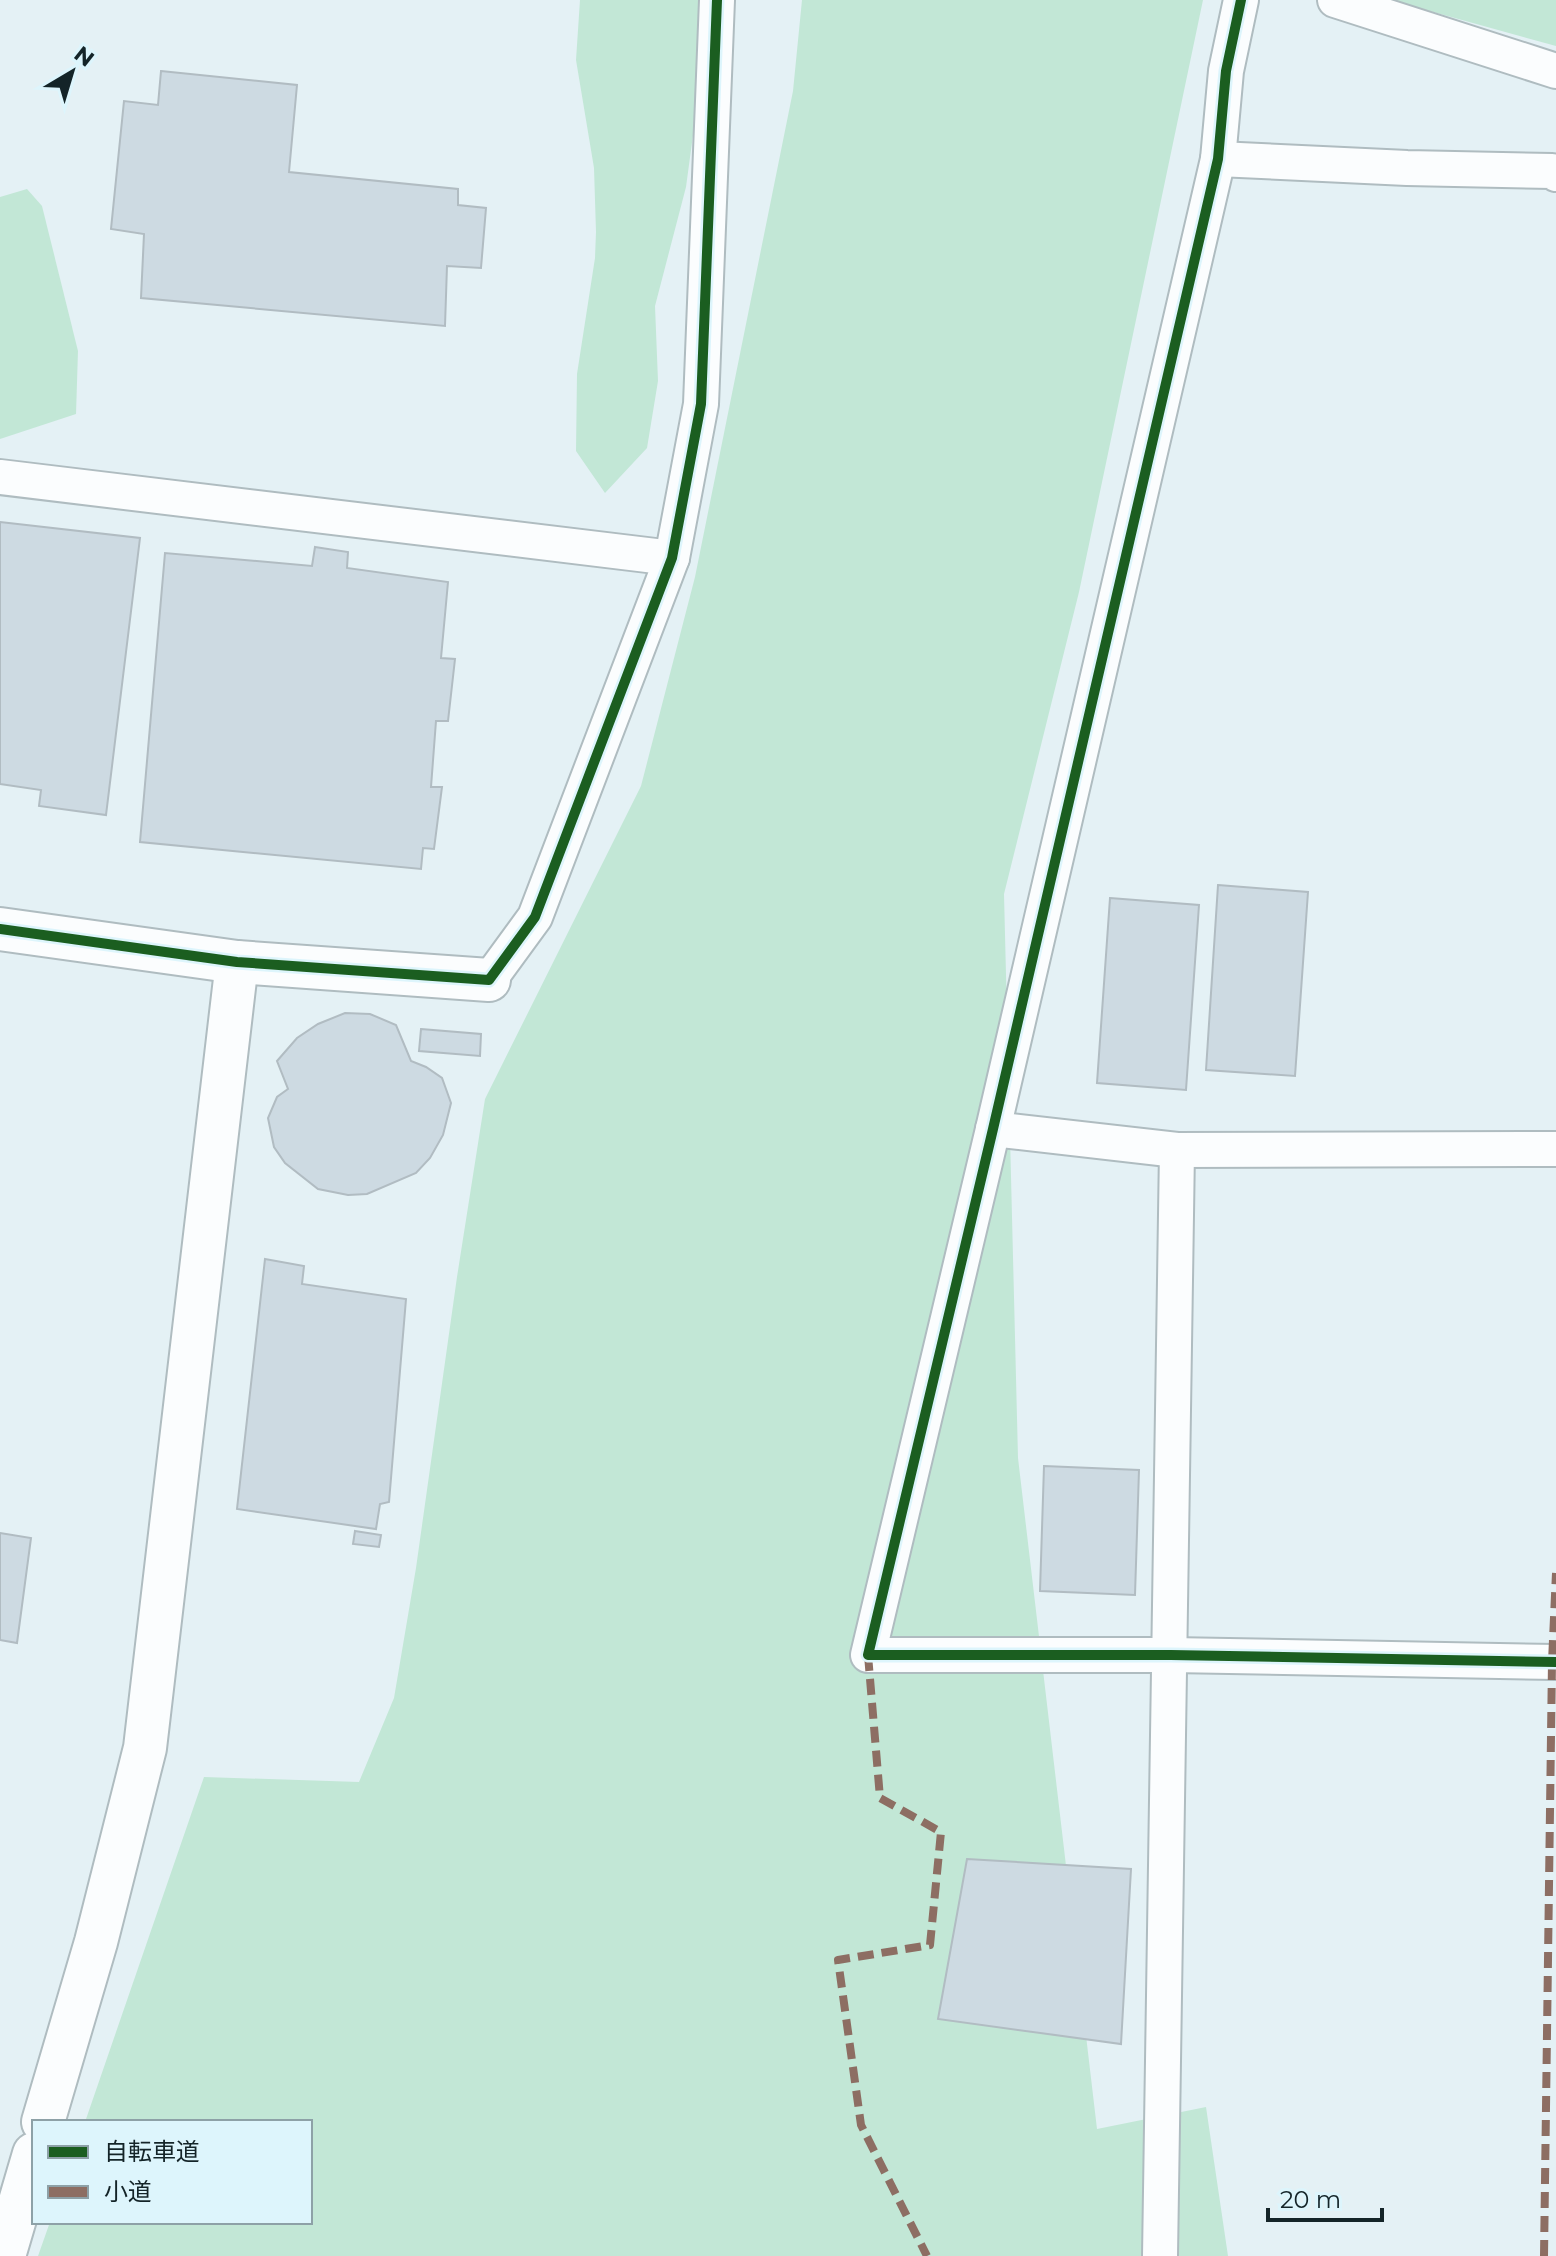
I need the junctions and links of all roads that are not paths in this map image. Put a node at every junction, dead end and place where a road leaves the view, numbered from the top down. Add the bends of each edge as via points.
1 (717, 0) edge
2 (1241, 0) edge
3 (1335, 0) edge
4 (1556, 71) edge
5 (1218, 159) junction
6 (1556, 174) edge
7 (0, 477) edge
8 (672, 558) junction
9 (0, 929) edge
10 (237, 962) junction
11 (489, 980) joint
12 (993, 1129) junction
13 (1556, 1149) edge
14 (1177, 1150) junction
15 (1171, 1655) junction
16 (1556, 1662) edge
17 (44, 2120) edge
18 (32, 2161) edge
19 (4, 2256) edge
20 (1160, 2256) edge

1 - 8 street via 701,404
2 - 5 street via 1226,71
3 - 4 street
5 - 6 street
5 - 12 street
7 - 8 street
8 - 11 street via 535,917
9 - 10 street
10 - 11 street
10 - 17 street via 145,1748
12 - 14 street
12 - 15 street via 868,1655
13 - 14 street
14 - 15 street
15 - 16 street
15 - 20 street
18 - 19 street

